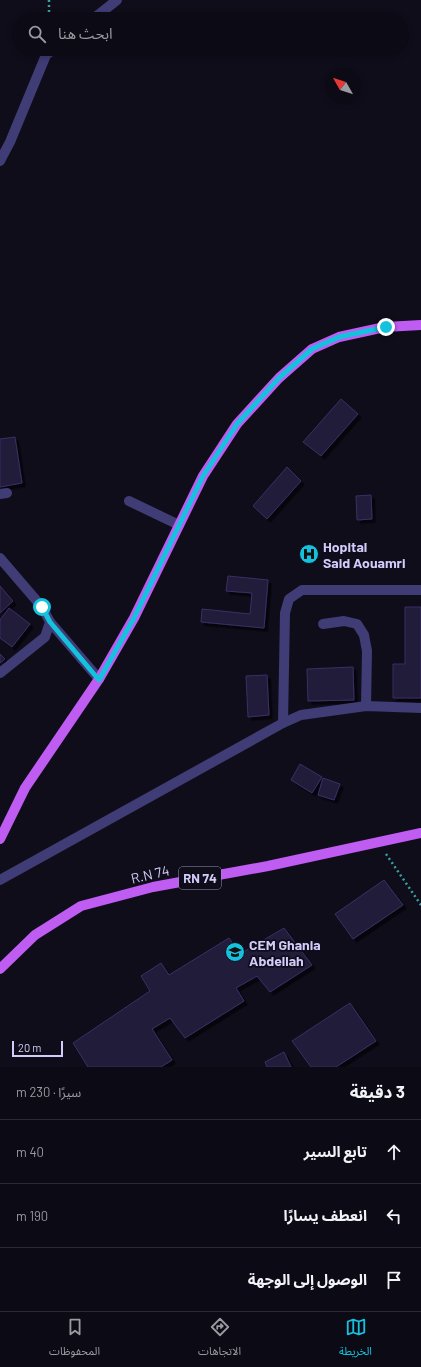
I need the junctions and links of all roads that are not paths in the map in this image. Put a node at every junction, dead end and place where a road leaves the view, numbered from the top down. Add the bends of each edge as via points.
1 (117, 0) edge
2 (102, 12) edge
3 (46, 56) edge
4 (0, 161) edge
5 (421, 325) edge
6 (129, 501) dead end
7 (179, 525) junction
8 (0, 558) edge
9 (421, 590) edge
10 (50, 622) junction
11 (323, 624) dead end
12 (0, 673) edge
13 (99, 680) junction
14 (366, 706) junction
15 (421, 708) edge
16 (283, 723) junction
17 (421, 833) edge
18 (0, 838) edge
19 (0, 880) edge
20 (0, 969) edge

1 - 2 street
3 - 4 street
5 - 7 main road via 386,327 339,337 312,349 279,378 237,424 203,476
6 - 7 street
7 - 13 main road via 134,618
8 - 10 street via 42,607
9 - 16 street via 302,590 289,599 286,613
10 - 12 street via 45,637
10 - 13 street
11 - 14 street via 344,621 357,624 364,635 367,651
13 - 18 main road via 25,788
14 - 15 street
14 - 16 street via 301,715
16 - 19 street
17 - 20 main road, R.N 74 / RN 74 via 268,866 153,886 81,906 36,935

